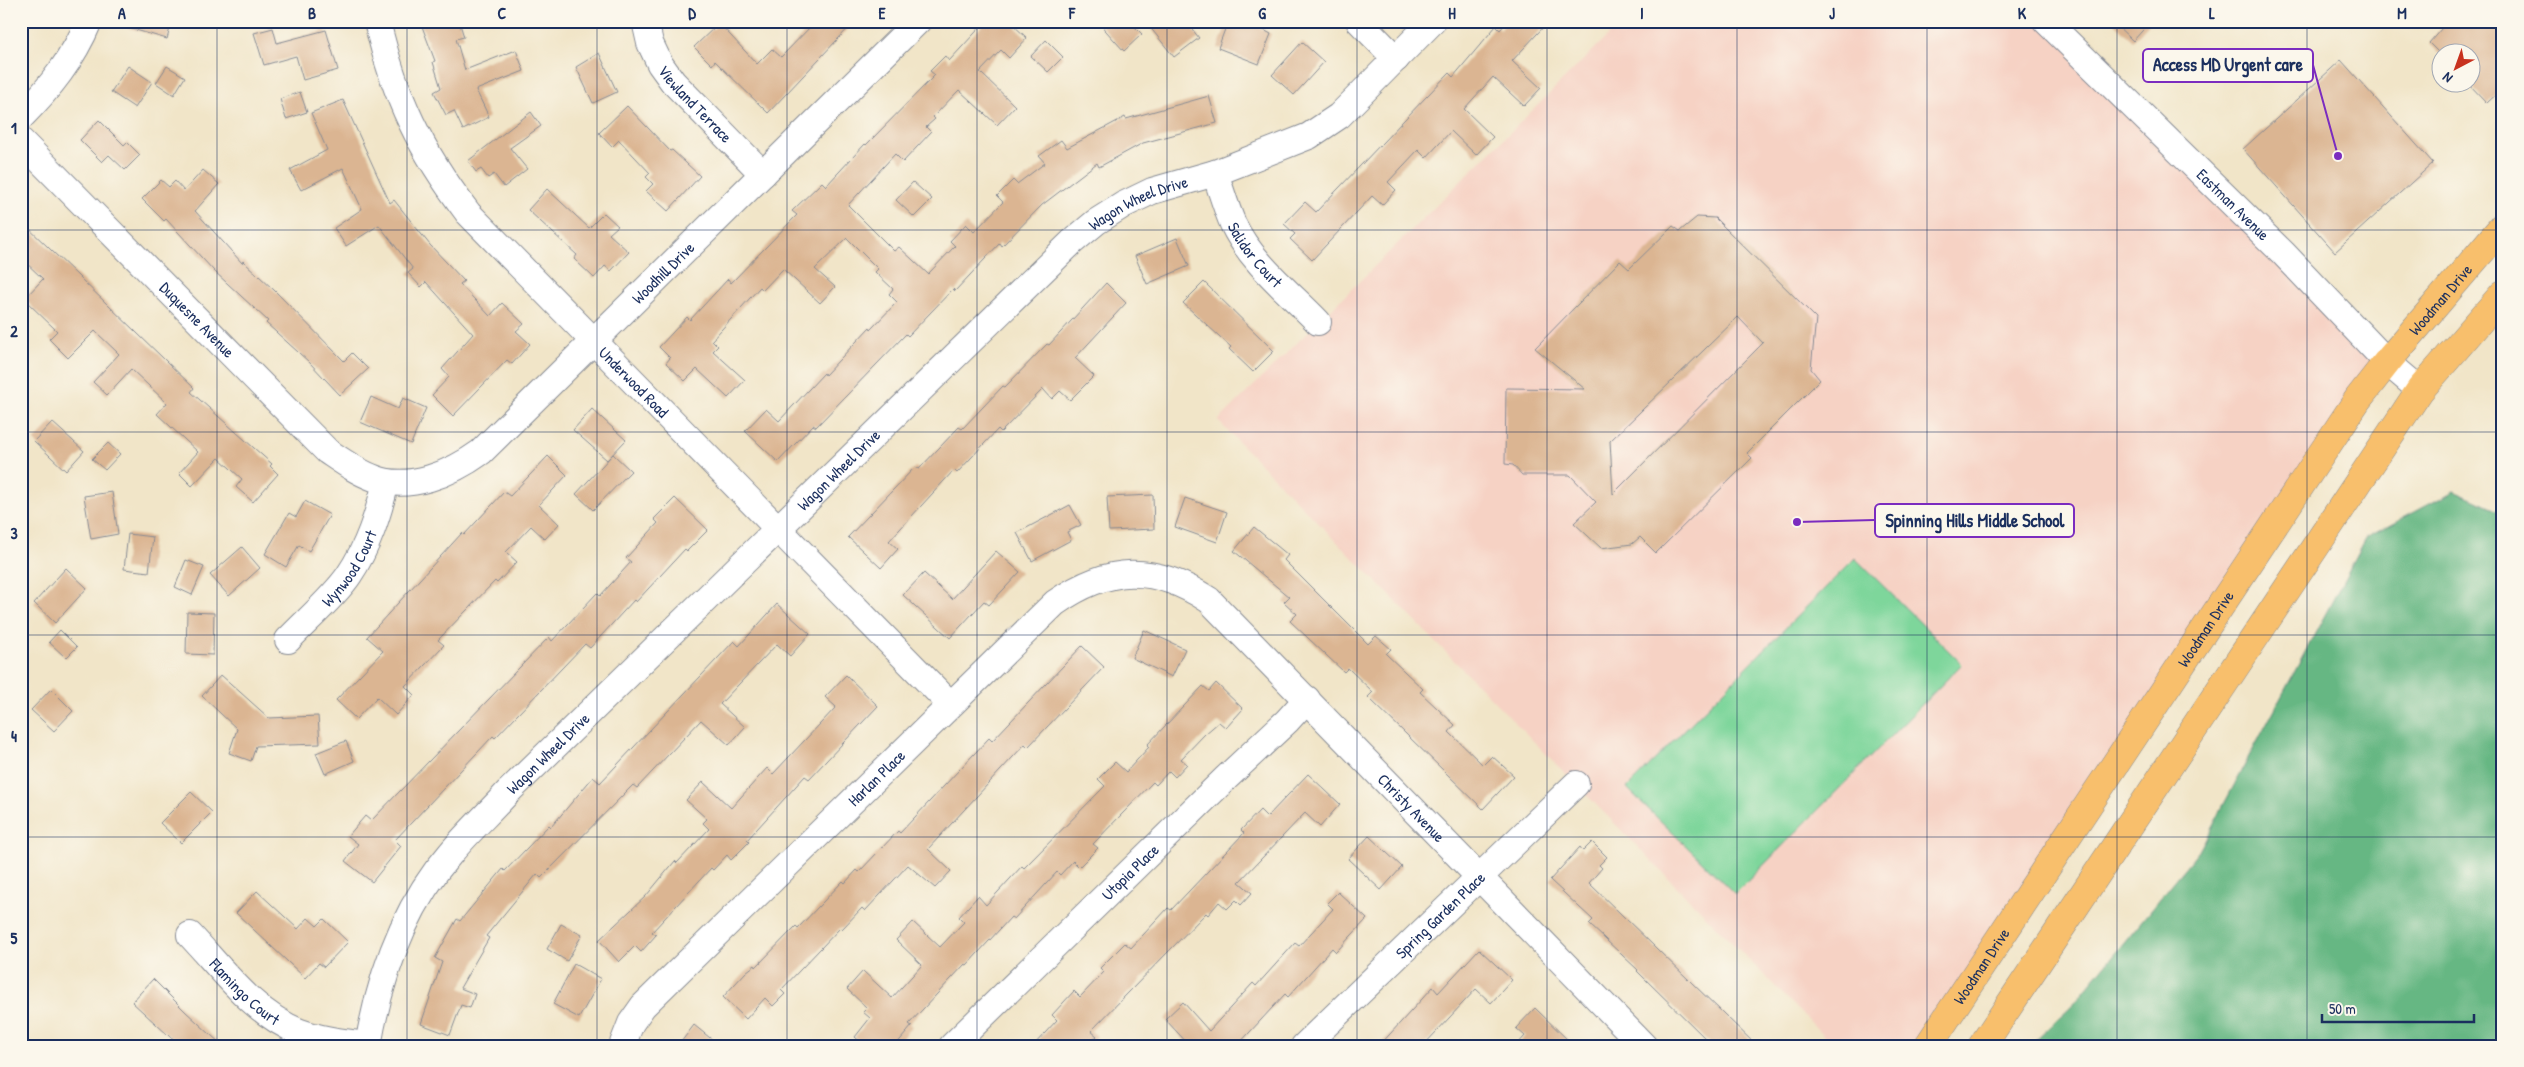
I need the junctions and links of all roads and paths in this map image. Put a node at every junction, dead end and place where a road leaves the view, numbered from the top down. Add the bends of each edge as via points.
1 (88, 21) edge
2 (377, 21) edge
3 (645, 21) edge
4 (918, 21) edge
5 (1359, 21) edge
6 (1433, 21) edge
7 (2046, 21) edge
8 (1396, 59) junction
9 (21, 117) edge
10 (21, 141) edge
11 (1215, 173) junction
12 (763, 174) junction
13 (2503, 226) edge
14 (2503, 294) edge
15 (1318, 322) dead end
16 (594, 341) junction
17 (2386, 362) junction
18 (2420, 390) junction
19 (386, 482) junction
20 (778, 529) junction
21 (1170, 579) joint
22 (288, 640) dead end
23 (1307, 699) junction
24 (950, 704) junction
25 (1576, 784) dead end
26 (1480, 876) junction
27 (190, 935) dead end
28 (368, 1045) edge
29 (622, 1046) edge
30 (952, 1046) edge
31 (1304, 1046) edge
32 (1644, 1046) edge
33 (1928, 1046) edge
34 (1982, 1046) edge

1 - 9 street via 60,75
2 - 16 street, Underwood Road via 386,61 400,100 417,137 443,180 468,213
3 - 12 street, Viewland Terrace via 650,43 673,82
4 - 12 street, Woodhill Drive
5 - 8 street
6 - 8 street, Wagon Wheel Drive
7 - 17 street, Eastman Avenue via 2289,260
8 - 11 street, Wagon Wheel Drive via 1339,116 1309,136
10 - 19 street, Duquesne Avenue via 328,451 355,469
11 - 15 street, Salidor Court via 1233,224 1246,246
11 - 20 street, Wagon Wheel Drive via 1152,191 1096,222
12 - 16 street, Woodhill Drive
13 - 17 main road, Woodman Drive
14 - 18 main road
16 - 19 street, Woodhill Drive via 472,459 428,479
16 - 20 street, Underwood Road
17 - 18 street, Eastman Avenue
17 - 33 main road, Woodman Drive via 2309,471
18 - 34 main road
19 - 22 street, Wynwood Court via 369,539 348,576
20 - 24 street, Underwood Road
20 - 28 street, Wagon Wheel Drive via 508,792 449,854 407,918 390,957
21 - 23 street, Christy Avenue via 1209,600
21 - 24 street, Harlan Place via 1119,575 1096,579 1075,589 1055,603
23 - 26 street, Christy Avenue
23 - 30 street, Utopia Place
24 - 29 street, Harlan Place via 643,1006 631,1023
25 - 26 street, Spring Garden Place
26 - 31 street, Spring Garden Place
26 - 32 street, Christy Avenue
27 - 28 street, Flamingo Court via 251,1000 278,1021 322,1039

